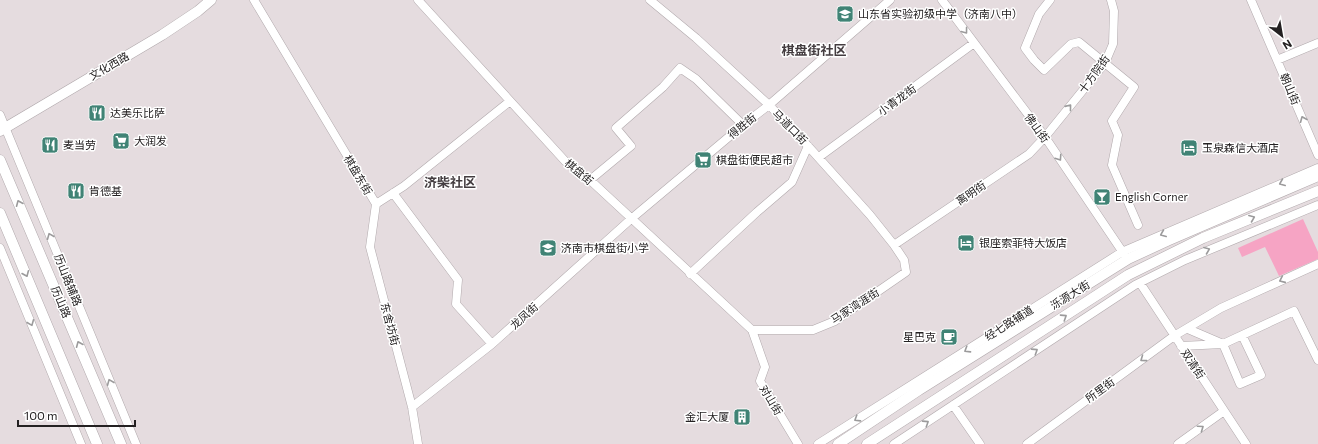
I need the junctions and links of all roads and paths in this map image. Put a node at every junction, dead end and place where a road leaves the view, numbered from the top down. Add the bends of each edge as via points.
1 (211, 0) edge
2 (254, 0) edge
3 (418, 0) edge
4 (650, 0) edge
5 (890, 0) edge
6 (942, 0) edge
7 (1050, 0) edge
8 (1112, 0) edge
9 (1251, 0) edge
10 (974, 43) junction
11 (1318, 43) edge
12 (1278, 60) junction
13 (1105, 63) junction
14 (510, 101) junction
15 (768, 105) junction
16 (0, 116) edge
17 (743, 124) junction
18 (3, 129) edge
19 (1045, 137) junction
20 (808, 146) junction
21 (1318, 155) edge
22 (819, 157) junction
23 (0, 160) edge
24 (1318, 168) edge
25 (1318, 176) edge
26 (590, 180) junction
27 (1318, 191) edge
28 (393, 193) junction
29 (376, 204) junction
30 (1318, 206) edge
31 (0, 213) edge
32 (630, 219) junction
33 (1138, 224) dead end
34 (894, 245) junction
35 (0, 248) edge
36 (1125, 255) junction
37 (1318, 264) edge
38 (906, 272) joint
39 (690, 274) junction
40 (1140, 283) junction
41 (1188, 329) junction
42 (752, 330) junction
43 (1242, 335) junction
44 (1174, 336) junction
45 (492, 344) junction
46 (1223, 344) junction
47 (1181, 346) junction
48 (1318, 360) edge
49 (953, 405) junction
50 (412, 406) junction
51 (1224, 411) junction
52 (81, 444) edge
53 (97, 444) edge
54 (121, 444) edge
55 (136, 444) edge
56 (418, 444) edge
57 (798, 444) edge
58 (818, 444) edge
59 (838, 444) edge
60 (867, 444) edge
61 (894, 444) edge
62 (980, 444) edge
63 (1026, 444) edge
64 (1178, 444) edge
65 (1246, 444) edge

1 - 18 main road, 文化西路 via 162,35
2 - 29 street, 棋盘东街
3 - 14 street, 棋盘街
4 - 15 street, 马道口街 via 696,38
5 - 15 street, 得胜街
6 -> 10 street, 佛山街
7 - 13 street via 1039,14 1025,48 1034,60 1044,70 1072,44 1079,42
8 - 13 street, 十方院街 via 1113,44
9 - 12 street, 朝山街
10 - 19 street, 佛山街
10 - 22 street, 小青龙街
11 - 12 street
21 -> 12 street, 朝山街
19 -> 13 street, 十方院街
13 - 33 street via 1134,87 1112,121 1118,135 1112,165
14 - 26 street, 棋盘街 via 565,161
14 - 28 street, 棋盘东街
15 - 17 street, 得胜街
15 - 20 street, 马道口街
16 - 18 street, 历山路辅路
17 - 26 street via 696,79 680,68 663,87 616,128 631,146
17 - 32 street, 得胜街
55 -> 18 street, 历山路辅路
19 - 34 street, 离明街 via 1029,154
19 -> 36 street, 佛山街
20 - 22 street, 马道口街
20 - 39 street via 792,182
22 - 34 street, 马道口街
54 -> 23 main road, 历山路
24 -> 36 street, 经七路辅道
25 - 36 main road, 泺源大街 via 1167,241
26 - 32 street, 棋盘街
60 -> 27 main road, 泺源大街 via 1128,275 1202,238
28 - 29 street, 棋盘东街
28 - 45 street via 458,280 456,304
29 - 50 street, 东舍坊街 via 370,247
40 -> 30 street via 1185,260
31 -> 53 main road, 历山路
32 - 39 street, 棋盘街
32 - 45 street, 龙凤街
34 - 38 street, 马道口街 via 904,260
35 -> 52 street
36 -> 58 street, 经七路辅道
36 - 59 main road, 泺源大街
37 -> 41 street, 所里街 via 1221,308
38 - 42 street, 马家湾涯街 via 835,321 813,330
39 - 42 street, 棋盘街
40 - 44 street, 双清街
49 -> 40 street
41 - 44 street, 所里街
41 - 46 street
42 - 57 street, 对山街 via 765,367 760,381
43 - 46 street
43 - 46 street via 1260,375 1240,384
43 - 48 street via 1294,311
44 - 47 street, 双清街
44 -> 63 street, 所里街
45 - 50 street, 龙凤街
46 - 47 street
47 - 51 street, 双清街
61 -> 49 street
49 - 62 street
50 - 56 street, 东舍坊街
64 -> 51 street
51 - 65 street, 双清街

